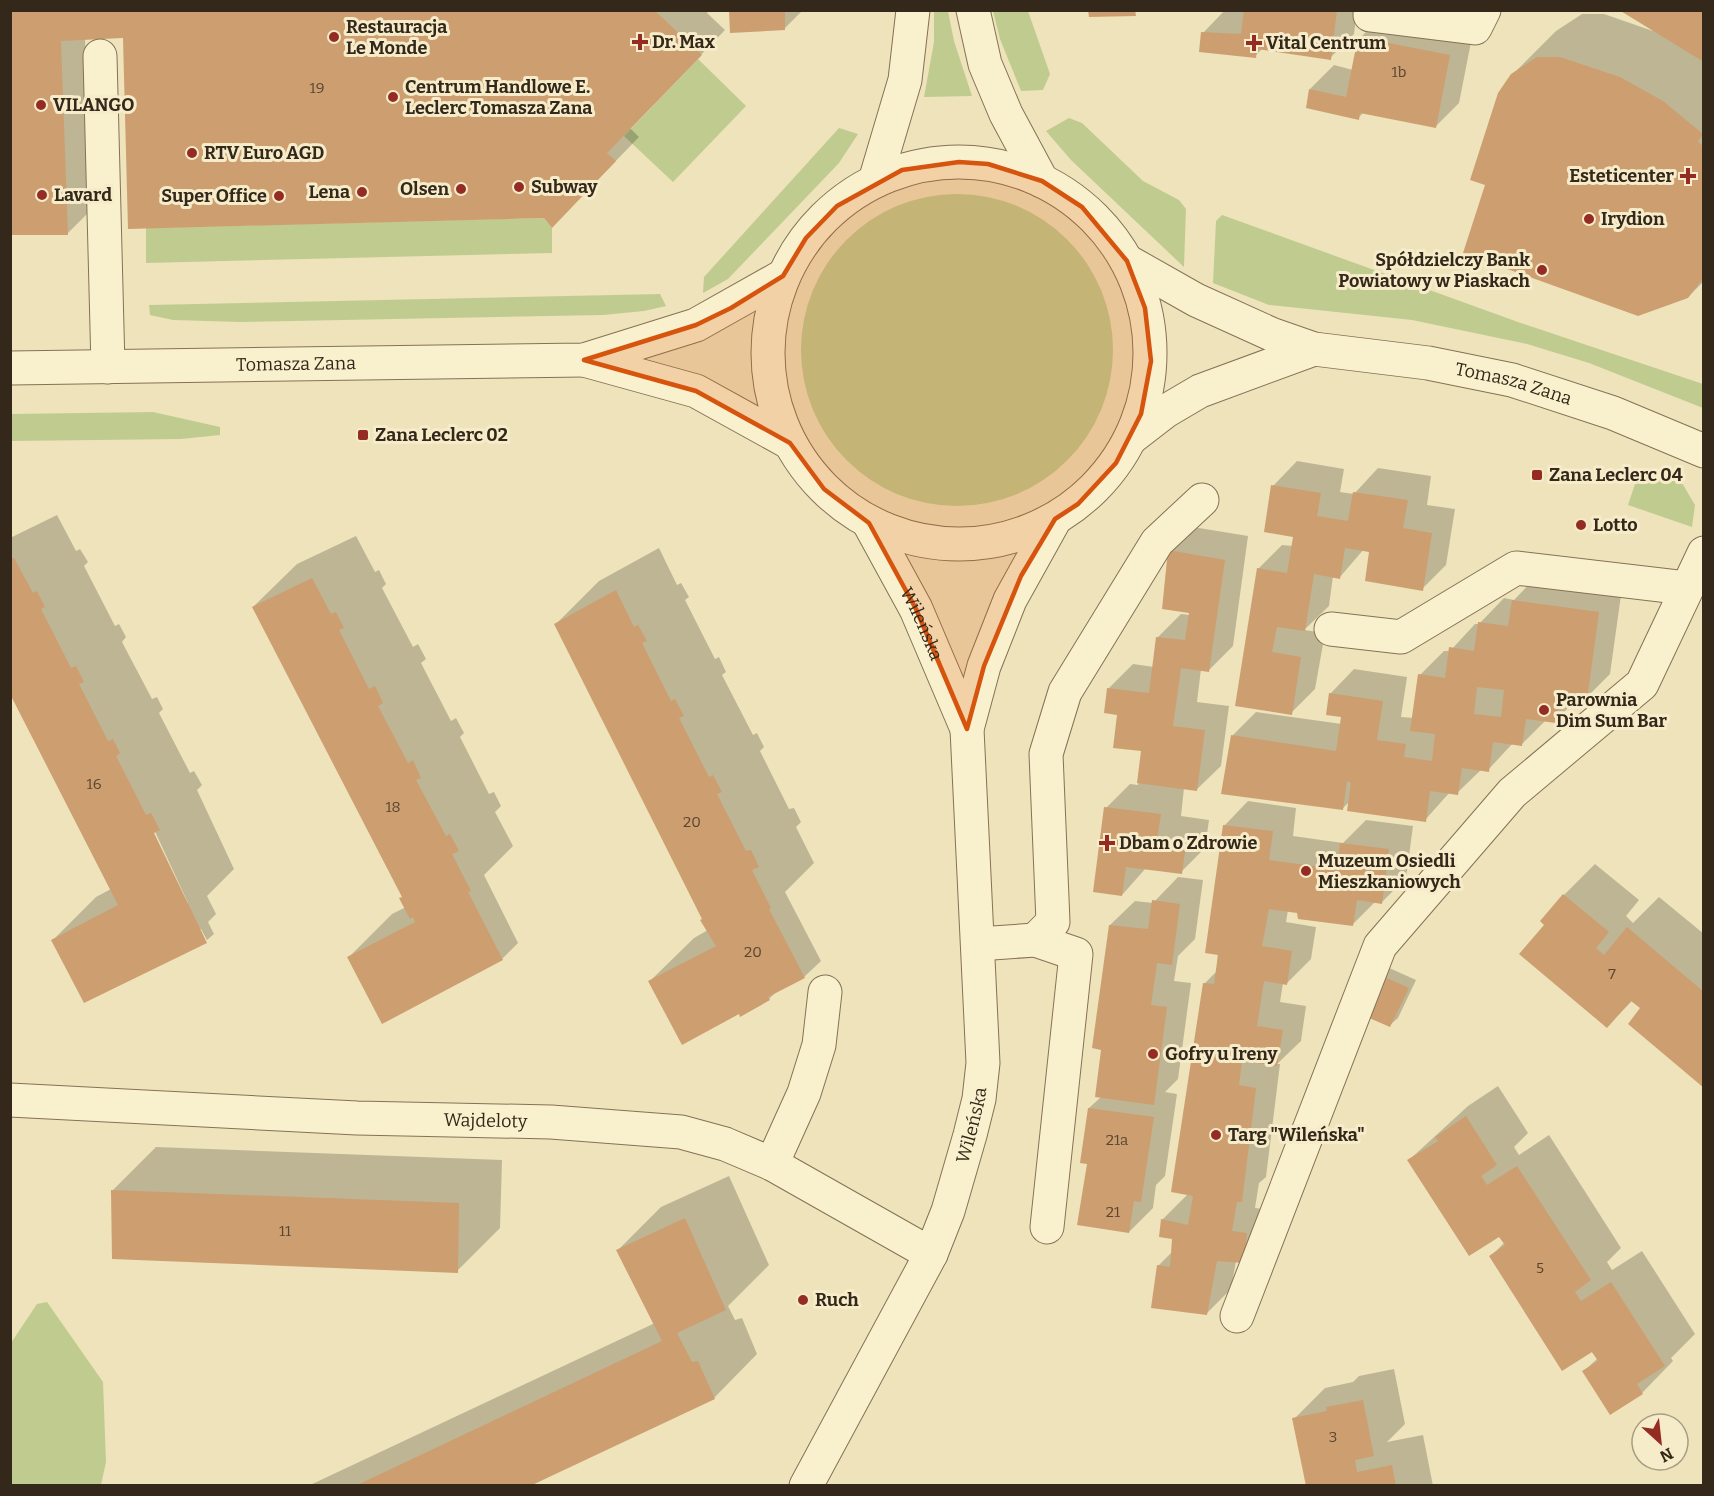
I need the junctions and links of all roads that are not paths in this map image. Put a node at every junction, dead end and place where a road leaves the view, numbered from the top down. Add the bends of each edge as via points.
1 (913, 10) edge
2 (973, 10) edge
3 (1484, 10) edge
4 (1370, 15) dead end
5 (100, 56) dead end
6 (875, 181) junction
7 (1042, 181) junction
8 (1127, 261) junction
9 (783, 276) junction
10 (1314, 349) junction
11 (584, 360) junction
12 (108, 367) junction
13 (10, 368) edge
14 (1131, 438) junction
15 (790, 443) junction
16 (1704, 451) edge
17 (1202, 500) dead end
18 (1055, 519) junction
19 (869, 523) junction
20 (1704, 553) edge
21 (1686, 588) junction
22 (1331, 629) dead end
23 (967, 729) junction
24 (1035, 940) junction
25 (978, 944) junction
26 (825, 992) dead end
27 (10, 1100) edge
28 (772, 1164) junction
29 (1047, 1227) dead end
30 (931, 1254) junction
31 (1237, 1316) dead end
32 (806, 1485) edge

1 - 6 street via 905,80
2 - 7 street via 985,64 1006,114
3 - 4 street via 1475,28
5 - 12 street
6 - 7 street via 902,170 959,162 997,166
6 - 9 street via 821,221
7 - 8 street via 1063,192 1099,223
8 - 10 street, Tomasza Zana via 1196,300
8 - 14 street via 1145,308 1150,361 1141,414
9 - 11 street, Tomasza Zana via 696,325
9 - 15 street via 768,332 768,361 771,390
10 - 14 street, Tomasza Zana via 1200,391
10 - 16 street, Tomasza Zana via 1428,363 1512,380 1613,413
11 - 12 street, Tomasza Zana
11 - 15 street, Tomasza Zana via 696,392
12 - 13 street, Tomasza Zana
14 - 18 street via 1098,484
15 - 19 street via 824,489
17 - 24 street via 1157,542 1065,692 1046,754 1053,922
18 - 19 street via 1010,538 962,545 914,540
18 - 23 street, Wileńska via 1010,600 984,666
19 - 23 street, Wileńska via 916,609
20 - 21 street
21 - 22 street via 1516,568 1401,636
21 - 31 street via 1641,684 1512,794 1380,946
23 - 25 street, Wileńska
24 - 25 street
24 - 29 street via 1076,954
25 - 30 street, Wileńska via 983,1063 979,1099 951,1201
26 - 28 street via 819,1046 804,1093
27 - 28 street, Wajdeloty via 346,1118 551,1122 681,1132 725,1144
28 - 30 street, Wajdeloty
30 - 32 street, Wileńska

